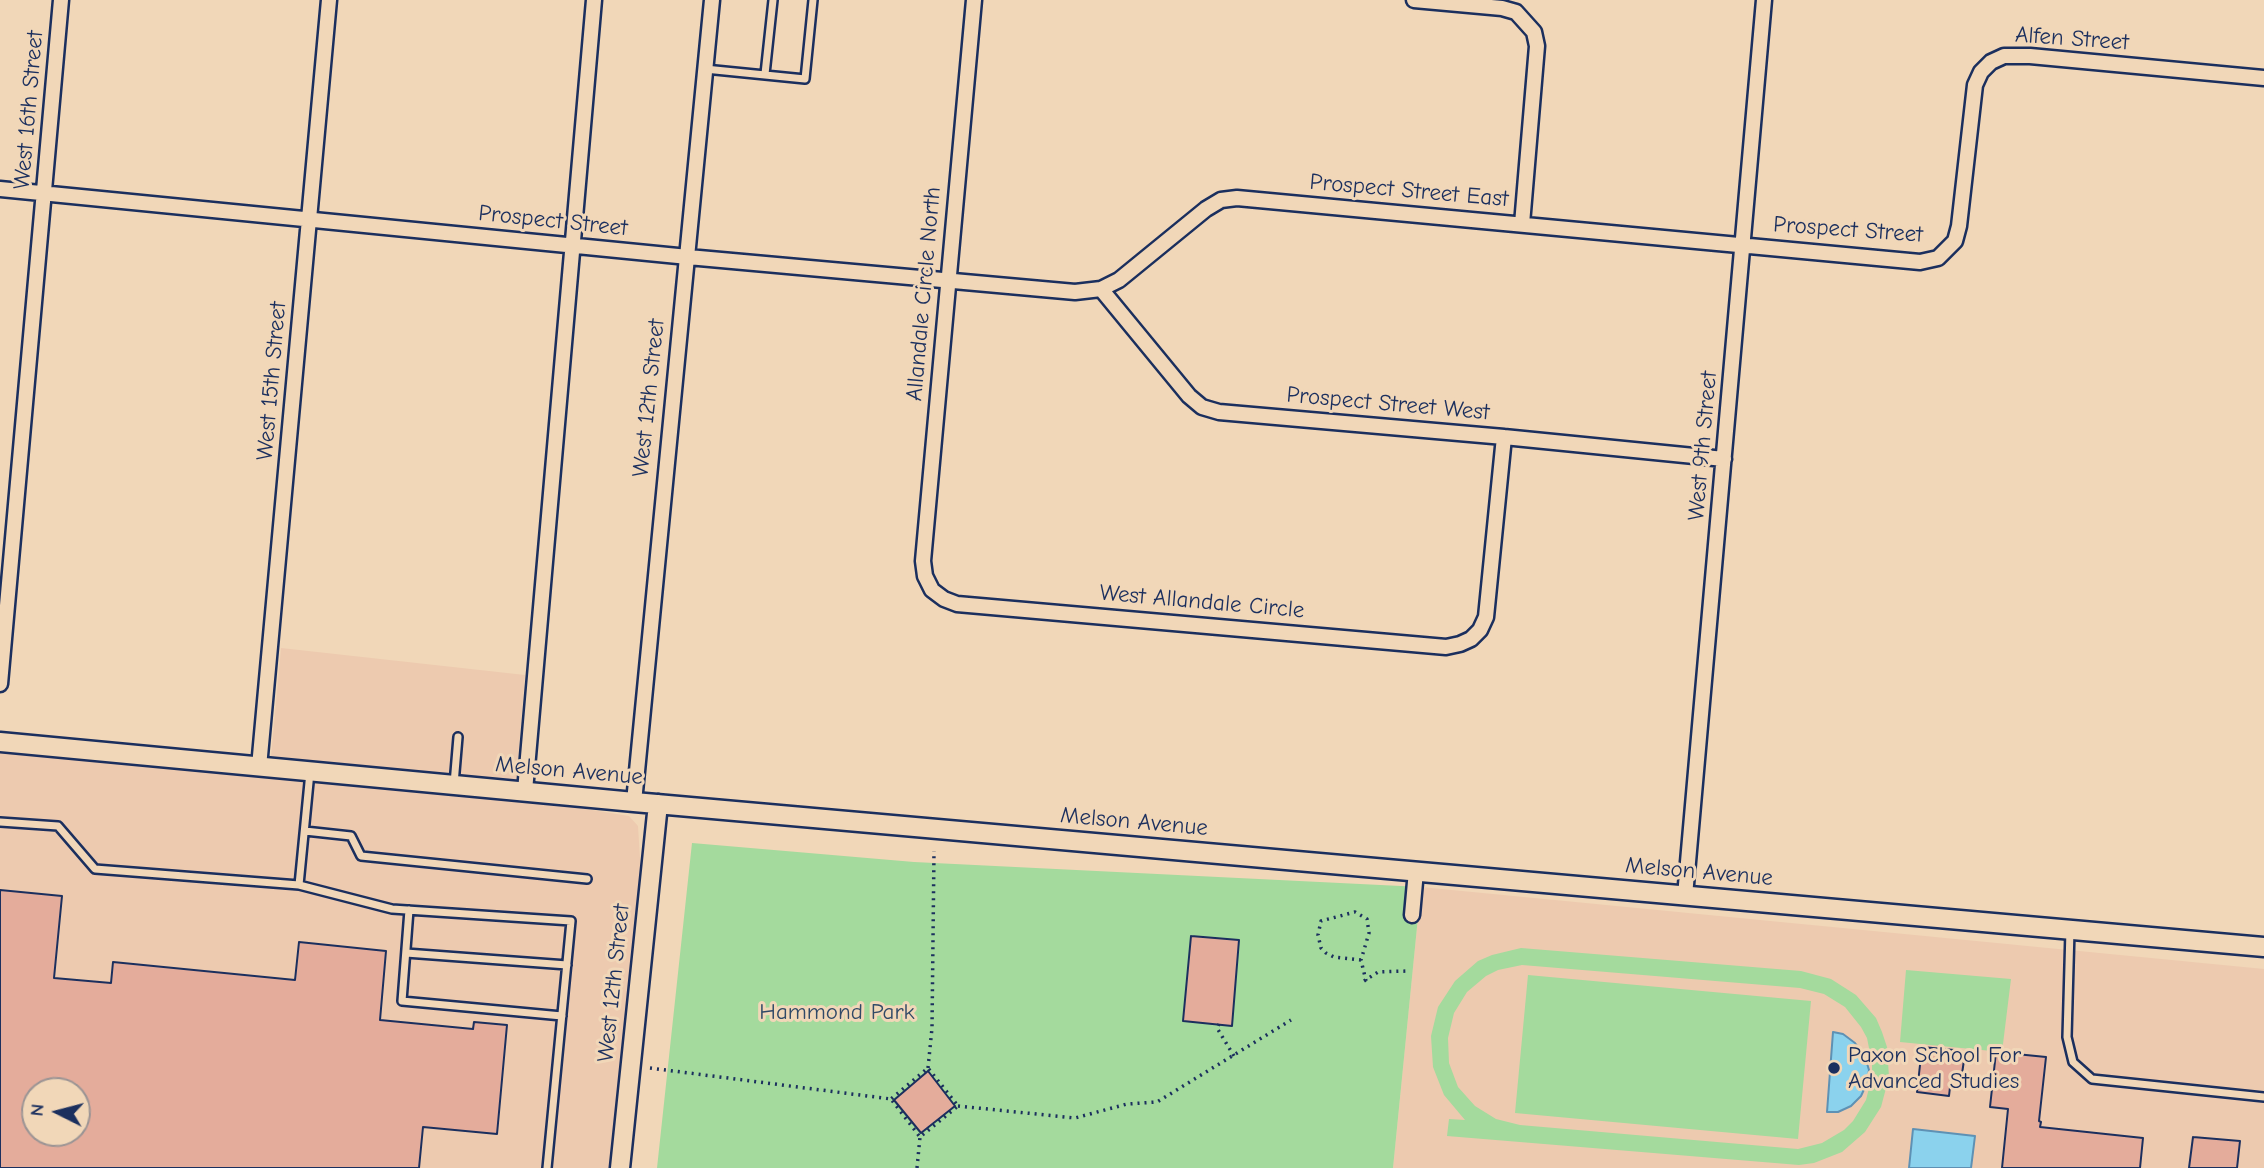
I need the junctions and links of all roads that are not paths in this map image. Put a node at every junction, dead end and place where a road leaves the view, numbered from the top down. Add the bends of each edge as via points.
1 (61, 0) edge
2 (329, 0) edge
3 (594, 0) edge
4 (712, 0) edge
5 (773, 0) edge
6 (813, 0) edge
7 (974, 0) edge
8 (1414, 0) edge
9 (1764, 0) edge
10 (705, 68) junction
11 (765, 74) junction
12 (2264, 78) edge
13 (0, 189) edge
14 (44, 193) junction
15 (309, 219) junction
16 (1522, 224) junction
17 (1743, 244) junction
18 (573, 246) junction
19 (1947, 251) joint
20 (688, 257) junction
21 (948, 280) junction
22 (1101, 289) junction
23 (1504, 437) junction
24 (1724, 459) junction
25 (932, 590) joint
26 (0, 684) edge
27 (458, 737) dead end
28 (0, 742) edge
29 (260, 766) junction
30 (310, 771) junction
31 (453, 784) junction
32 (525, 791) junction
33 (634, 802) junction
34 (658, 804) junction
35 (0, 822) edge
36 (304, 831) junction
37 (1416, 872) junction
38 (587, 879) dead end
39 (299, 885) junction
40 (1685, 896) junction
41 (409, 910) junction
42 (1412, 915) dead end
43 (2070, 930) junction
44 (2264, 947) edge
45 (406, 953) junction
46 (567, 965) junction
47 (562, 1016) junction
48 (2264, 1097) edge
49 (547, 1168) edge
50 (620, 1168) edge

1 - 14 street, West 16th Street
2 - 15 street, West 15th Street
3 - 18 street
4 - 10 street, West 12th Street
5 - 11 lane
6 - 11 lane via 805,79
7 - 21 street, Allandale Circle North
8 - 16 street via 1502,8 1516,12 1534,32 1537,46
9 - 17 street, West 9th Street
10 - 11 lane
10 - 20 street, West 12th Street
12 - 19 street, Alfen Street via 2030,56 2004,56 1991,62 1975,85 1959,226
13 - 14 street, Prospect Street
14 - 15 street, Prospect Street
14 - 26 street, West 16th Street
15 - 18 street, Prospect Street
15 - 29 street, West 15th Street
16 - 17 street, Prospect Street East
16 - 22 street, Prospect Street East via 1221,200 1137,267
17 - 19 street, Prospect Street via 1920,262
17 - 24 street, West 9th Street
18 - 20 street, Prospect Street
18 - 32 street
20 - 21 street, Prospect Street
20 - 33 street, West 12th Street
21 - 22 street, Prospect Street via 1075,292
21 - 25 street, Allandale Circle North via 923,561
22 - 23 street, Prospect Street West via 1202,407
23 - 24 street, Prospect Street West
23 - 25 street, West Allandale Circle via 1486,617 1480,631 1460,644 1446,647 957,604
24 - 40 street, West 9th Street
27 - 31 lane
28 - 29 street, Melson Avenue
29 - 30 street, Melson Avenue
30 - 31 street, Melson Avenue
30 - 36 lane
31 - 32 street, Melson Avenue
32 - 33 street, Melson Avenue
33 - 34 street, Melson Avenue
34 - 37 street, Melson Avenue
34 - 50 street, West 12th Street
35 - 39 lane via 58,826 95,869
36 - 38 lane via 351,836 361,856
36 - 39 lane
37 - 40 street, Melson Avenue
37 - 42 street
39 - 41 lane
40 - 43 street, Melson Avenue
41 - 45 lane
41 - 46 lane via 571,921
43 - 44 street, Melson Avenue
43 - 48 lane via 2067,1037 2073,1062 2092,1079
45 - 46 lane
45 - 47 lane via 402,1001
46 - 47 lane
47 - 49 lane

